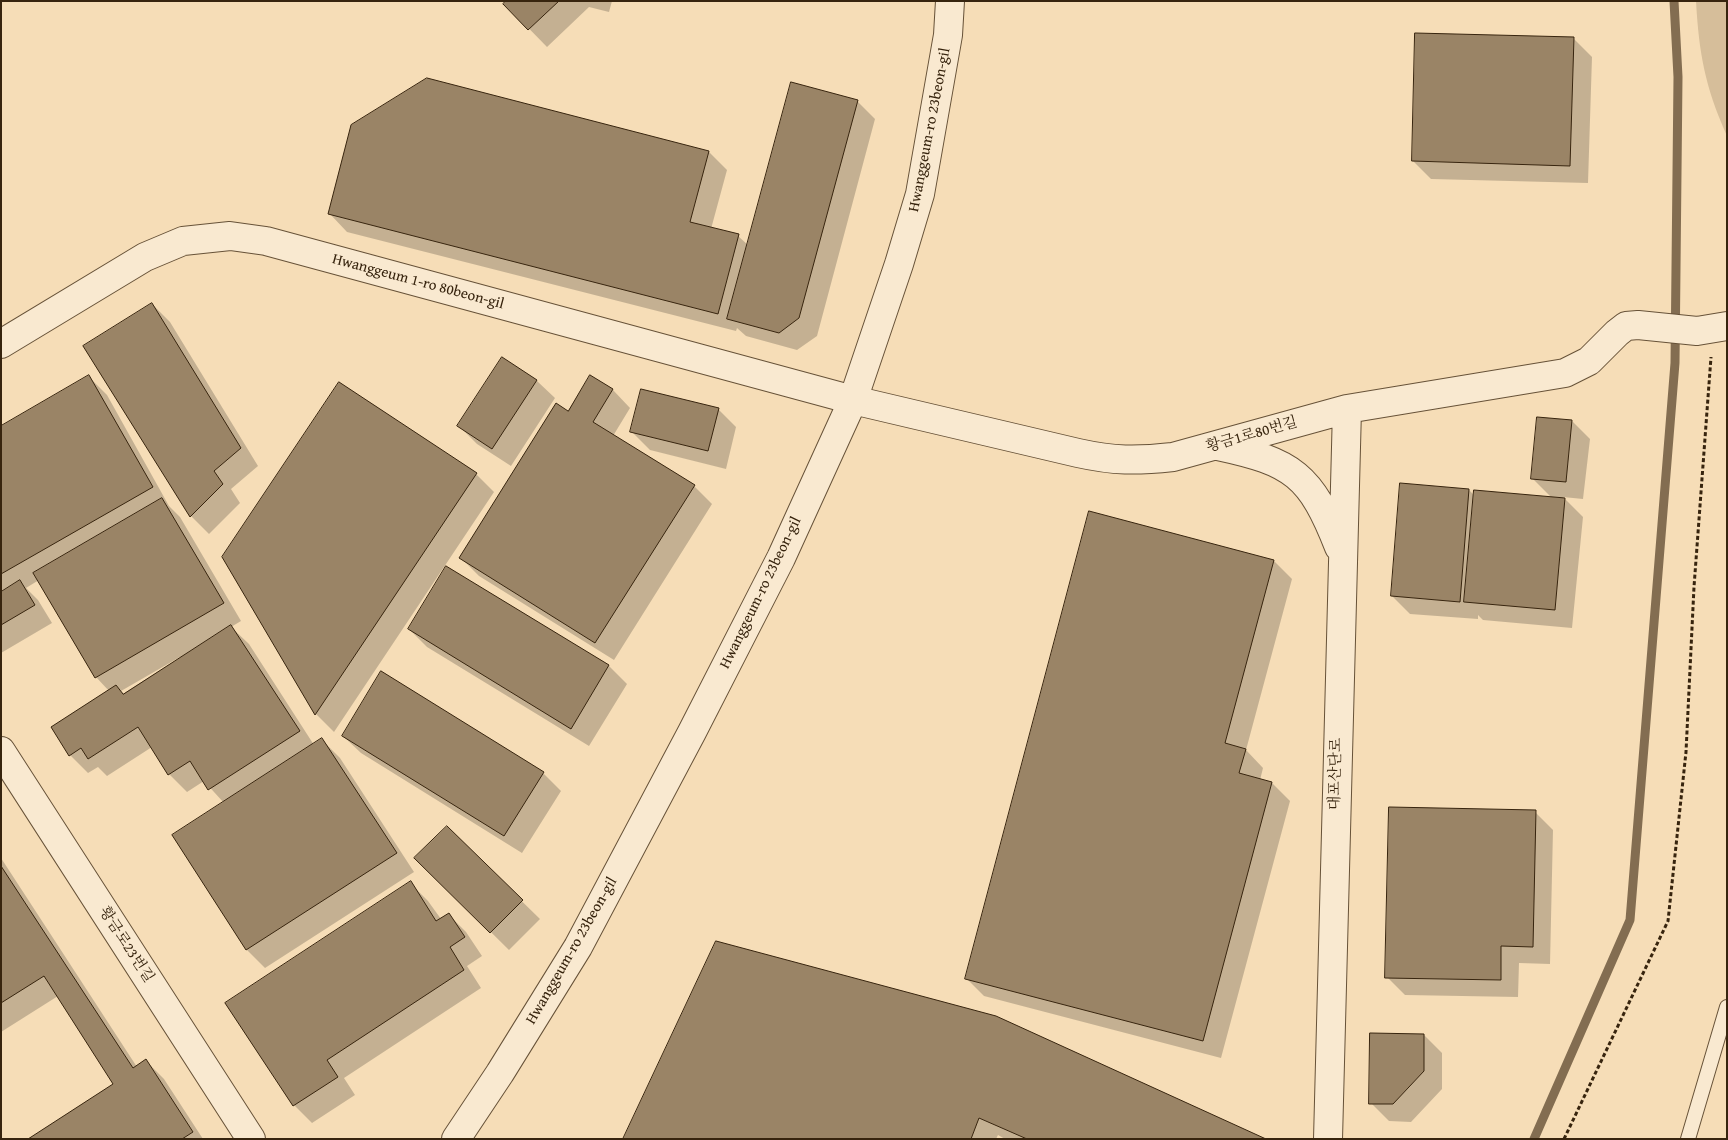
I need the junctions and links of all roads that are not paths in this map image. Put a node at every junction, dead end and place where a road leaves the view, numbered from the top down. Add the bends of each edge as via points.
1 (950, 1) edge
2 (1713, 328) edge
3 (1, 344) edge
4 (852, 400) junction
5 (1347, 409) junction
6 (1214, 446) junction
7 (1343, 556) junction
8 (1, 751) edge
9 (1727, 1007) edge
10 (252, 1139) edge
11 (456, 1139) edge
12 (1328, 1139) edge
13 (1688, 1139) edge

1 - 4 street, Hwanggeum-ro 23beon-gil via 948,35 920,194
2 - 5 street, 황금1로80번길 via 1626,326 1589,361 1565,373
3 - 4 street, Hwanggeum 1-ro 80beon-gil via 145,257 183,241 230,236 266,241
4 - 6 street, 황금1로80번길 via 1114,461 1173,457
4 - 11 street, Hwanggeum-ro 23beon-gil via 781,558 578,947
5 - 6 street, 황금1로80번길
5 - 7 street, 대포산단로
6 - 7 street via 1259,455 1294,473 1316,497
7 - 12 street, 대포산단로
8 - 10 street, 황금로23번길
9 - 13 lane

